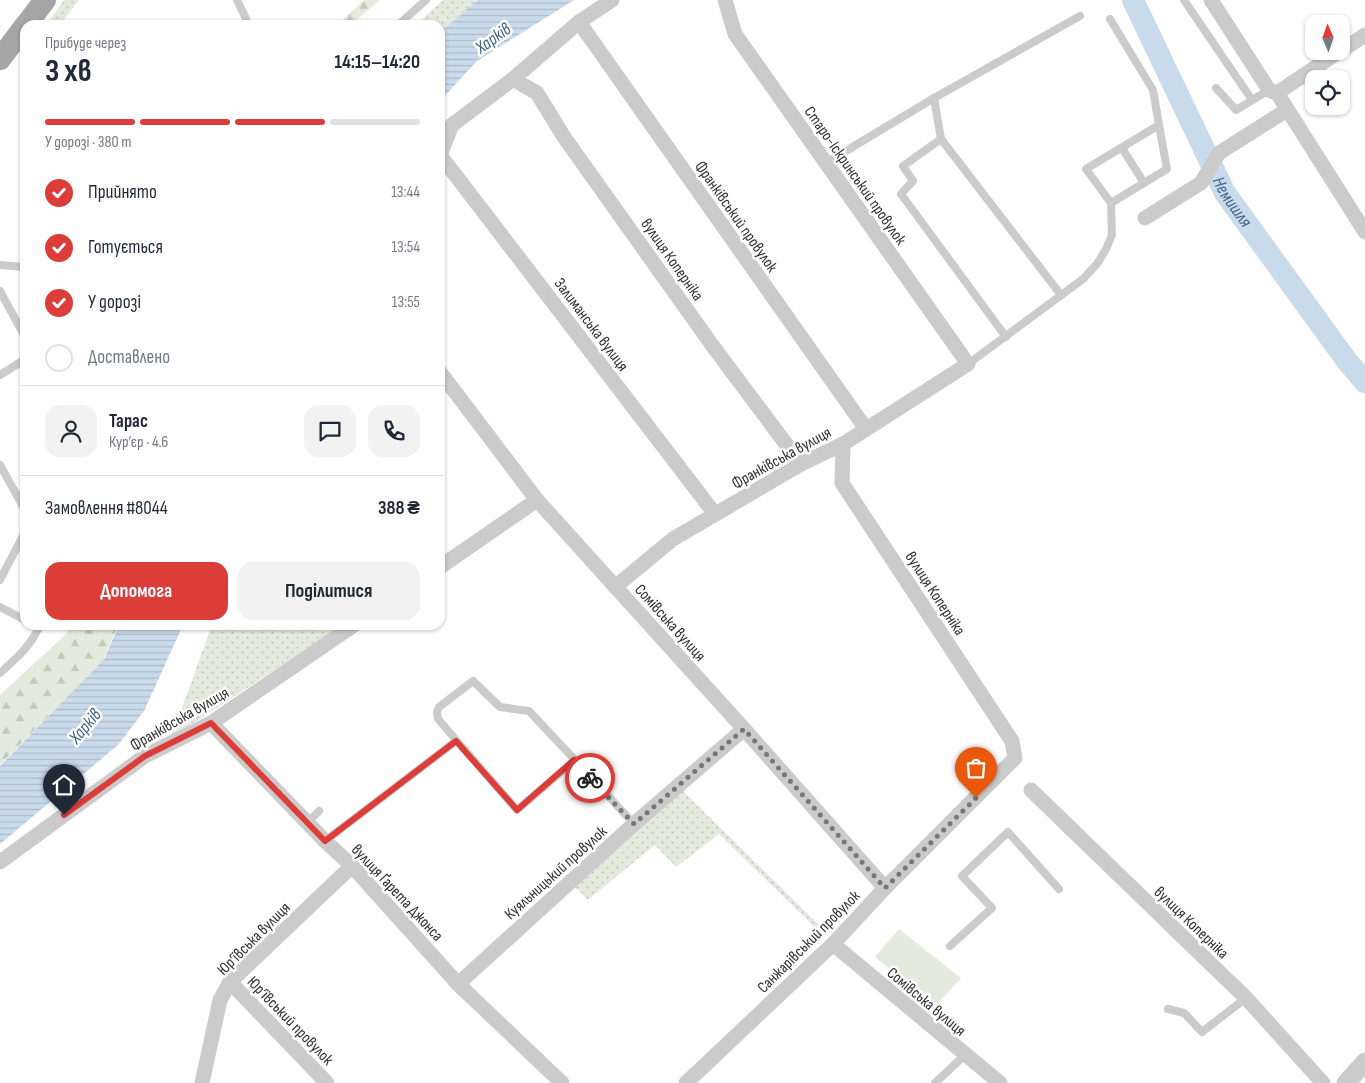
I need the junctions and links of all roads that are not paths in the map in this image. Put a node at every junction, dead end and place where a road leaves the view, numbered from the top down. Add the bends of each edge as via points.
1 (45, 0) edge
2 (237, 0) edge
3 (426, 0) edge
4 (612, 0) edge
5 (1184, 0) edge
6 (1211, 0) edge
7 (729, 1) edge
8 (1080, 16) dead end
9 (1110, 19) dead end
10 (30, 20) edge
11 (247, 20) edge
12 (404, 20) edge
13 (579, 22) junction
14 (20, 34) edge
15 (1365, 35) edge
16 (1350, 45) edge
17 (0, 59) edge
18 (1326, 60) edge
19 (513, 79) junction
20 (1216, 88) dead end
21 (1273, 92) junction
22 (934, 98) junction
23 (1252, 100) junction
24 (1287, 110) junction
25 (1159, 125) junction
26 (941, 139) junction
27 (445, 142) edge
28 (1122, 148) junction
29 (445, 162) edge
30 (826, 163) junction
31 (1144, 183) junction
32 (1111, 203) junction
33 (1145, 218) dead end
34 (1365, 232) edge
35 (0, 265) edge
36 (20, 267) edge
37 (0, 291) edge
38 (1061, 295) junction
39 (20, 328) edge
40 (1006, 337) junction
41 (20, 362) edge
42 (968, 364) junction
43 (0, 375) edge
44 (445, 379) edge
45 (866, 429) junction
46 (843, 444) junction
47 (800, 464) junction
48 (0, 465) edge
49 (538, 500) junction
50 (20, 501) edge
51 (715, 514) junction
52 (20, 542) edge
53 (445, 564) edge
54 (0, 580) edge
55 (616, 587) junction
56 (1, 610) edge
57 (20, 618) edge
58 (37, 630) edge
59 (347, 630) edge
60 (0, 673) edge
61 (211, 723) junction
62 (744, 729) junction
63 (456, 741) junction
64 (1015, 758) joint
65 (574, 760) junction
66 (1031, 790) dead end
67 (319, 812) dead end
68 (307, 823) junction
69 (634, 824) junction
70 (325, 841) junction
71 (0, 862) edge
72 (352, 866) junction
73 (885, 888) junction
74 (1059, 889) dead end
75 (833, 944) junction
76 (950, 946) dead end
77 (230, 982) junction
78 (458, 984) junction
79 (1246, 998) junction
80 (1168, 1009) dead end
81 (965, 1055) junction
82 (1365, 1062) edge
83 (202, 1083) edge
84 (327, 1083) edge
85 (562, 1083) edge
86 (686, 1083) edge
87 (935, 1083) edge
88 (1000, 1083) edge
89 (1323, 1083) edge
90 (1346, 1083) edge

1 - 10 main road
2 - 11 lane
3 - 12 lane
4 - 13 street
5 - 23 lane
6 - 21 street
7 - 30 street, Старо-Іскринський провулок via 735,34
8 - 22 lane
9 - 25 lane via 1153,90
13 - 19 street
13 - 45 street, Франківський провулок
14 - 17 main road
15 - 16 street
18 - 21 street
19 - 27 street via 452,125
19 - 47 street, вулиця Коперніка via 537,93 712,346
20 - 23 lane via 1236,110
21 - 23 lane
21 - 24 street
22 - 26 lane
22 - 30 lane
24 - 33 street via 1219,153 1201,183
24 - 34 street
25 - 28 lane
25 - 31 lane via 1167,169
26 - 38 lane
26 - 40 lane via 904,166 913,181 901,194
28 - 31 lane
28 - 32 lane via 1086,169
29 - 51 street, Залиманська вулиця
30 - 42 street, Старо-Іскринський провулок
31 - 32 lane
32 - 38 lane via 1112,235 1106,249 1097,264
35 - 36 lane
37 - 39 lane
38 - 40 lane
40 - 42 lane
41 - 43 lane
42 - 45 street, Франківська вулиця
44 - 49 street, Сомівська вулиця
45 - 46 street, Франківська вулиця
46 - 47 street, Франківська вулиця
46 - 64 street, вулиця Коперніка via 842,483 1012,741
47 - 51 street, Франківська вулиця
48 - 50 lane
49 - 53 street
49 - 55 street, Сомівська вулиця
51 - 55 street, Франківська вулиця via 673,539
52 - 54 lane
55 - 62 street, Сомівська вулиця
56 - 57 lane
58 - 60 lane via 24,652
59 - 61 street, Франківська вулиця
61 - 68 street, вулиця Ґарета Джонса
61 - 71 street, Франківська вулиця via 145,756
62 - 69 street, Куяльницький провулок
62 - 73 street, Сомівська вулиця
63 - 65 lane via 517,810
63 - 65 lane via 438,719 437,712 473,681 500,707 530,711
63 - 70 lane
64 - 73 street, Санжарівський провулок
65 - 69 lane
66 - 79 street, вулиця Коперніка
67 - 68 lane
68 - 70 street, вулиця Ґарета Джонса
69 - 78 street, Куяльницький провулок
70 - 72 street, вулиця Ґарета Джонса
72 - 77 street, Юр’ївська вулиця
72 - 78 street, вулиця Ґарета Джонса
73 - 75 street, Санжарівський провулок
74 - 76 lane via 1008,832 962,876 992,908
75 - 81 street, Сомівська вулиця
75 - 86 street, Санжарівський провулок
77 - 83 street, Юр’ївська вулиця via 220,1000
77 - 84 street, Юр’ївський провулок
78 - 85 street, вулиця Ґарета Джонса
79 - 80 lane via 1202,1032 1184,1012
79 - 89 street, вулиця Коперніка
81 - 87 lane
81 - 88 street, Сомівська вулиця
82 - 90 street

